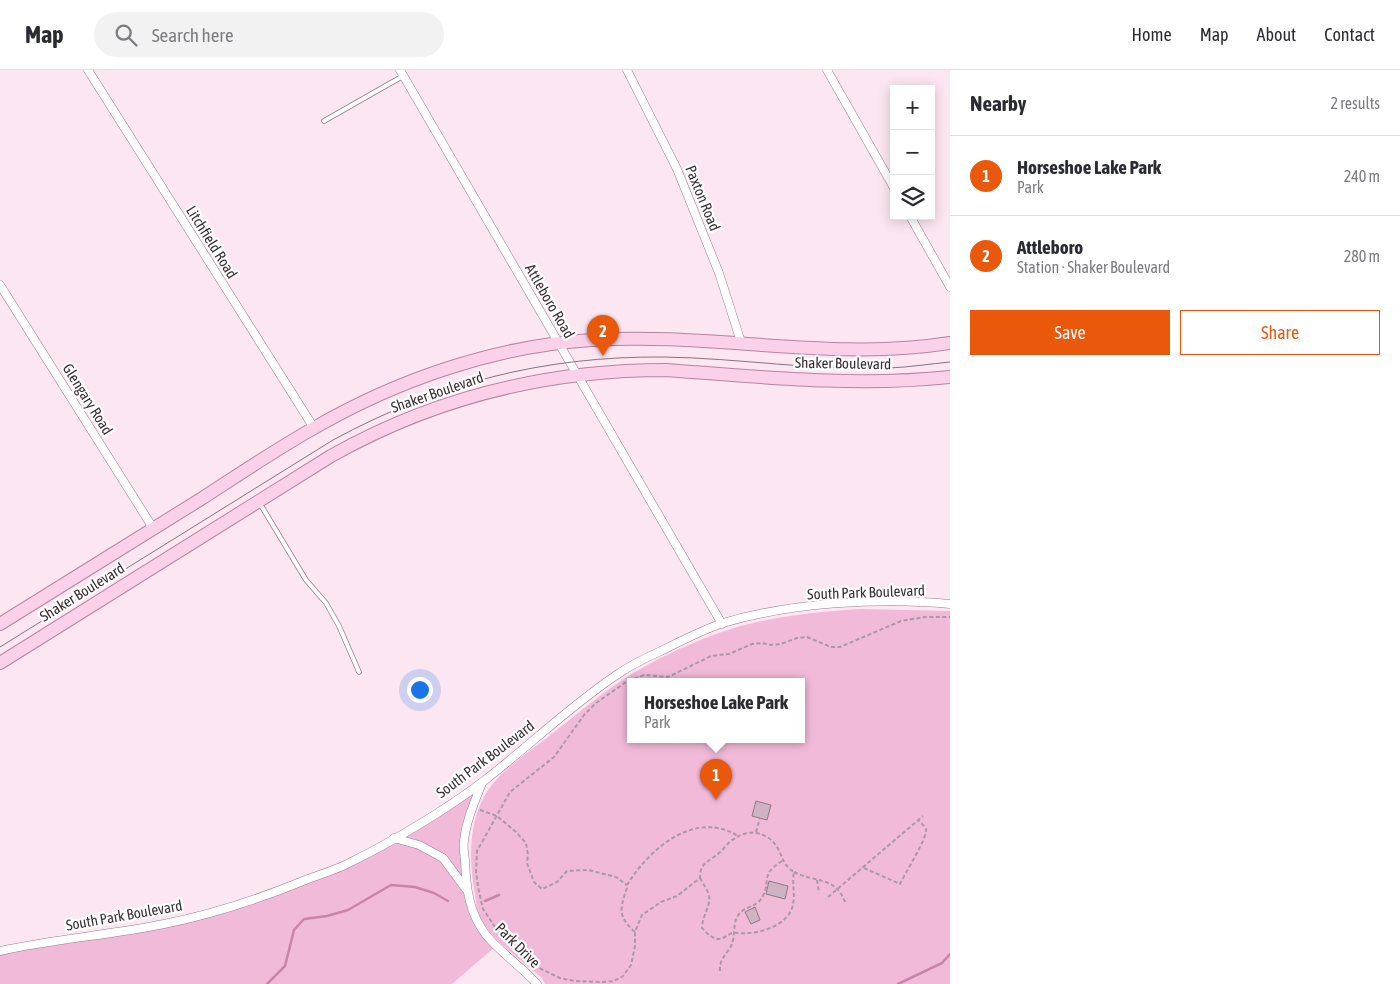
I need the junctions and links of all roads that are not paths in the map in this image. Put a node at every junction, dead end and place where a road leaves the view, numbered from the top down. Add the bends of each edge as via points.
1 (88, 70) edge
2 (627, 70) edge
3 (827, 70) edge
4 (402, 73) edge
5 (324, 121) dead end
6 (890, 181) edge
7 (912, 220) edge
8 (0, 285) edge
9 (950, 287) edge
10 (741, 342) junction
11 (950, 342) edge
12 (559, 343) junction
13 (578, 376) junction
14 (950, 377) edge
15 (314, 428) junction
16 (258, 501) junction
17 (153, 528) junction
18 (950, 604) edge
19 (0, 624) edge
20 (722, 624) junction
21 (0, 663) edge
22 (359, 672) dead end
23 (483, 782) junction
24 (394, 838) junction
25 (466, 888) junction
26 (0, 952) edge
27 (537, 984) edge

1 - 15 street, Litchfield Road
2 - 10 street, Paxton Road via 680,178 719,273
3 - 6 street
4 - 5 lane
4 - 12 street, Attleboro Road
7 - 9 street
8 - 17 street, Glengary Road
10 - 11 main road, Shaker Boulevard via 888,350
10 - 12 main road, Shaker Boulevard via 652,338
12 - 13 street, Attleboro Road
12 - 15 main road, Shaker Boulevard via 436,372 370,399
13 - 14 main road, Shaker Boulevard via 666,370 858,382
13 - 16 main road, Shaker Boulevard via 501,388 419,414 346,447
13 - 20 street, Attleboro Road
15 - 17 main road, Shaker Boulevard
16 - 21 main road, Shaker Boulevard
16 - 22 lane via 306,580 326,603
17 - 19 main road, Shaker Boulevard
18 - 20 street, South Park Boulevard via 833,604 781,610
20 - 23 street, South Park Boulevard via 616,675
23 - 24 street, South Park Boulevard
23 - 25 street, Park Drive via 464,842
24 - 25 street via 419,845 443,858
24 - 26 street, South Park Boulevard via 346,864 231,906 166,924 38,943
25 - 27 street, Park Drive via 478,923 486,934

